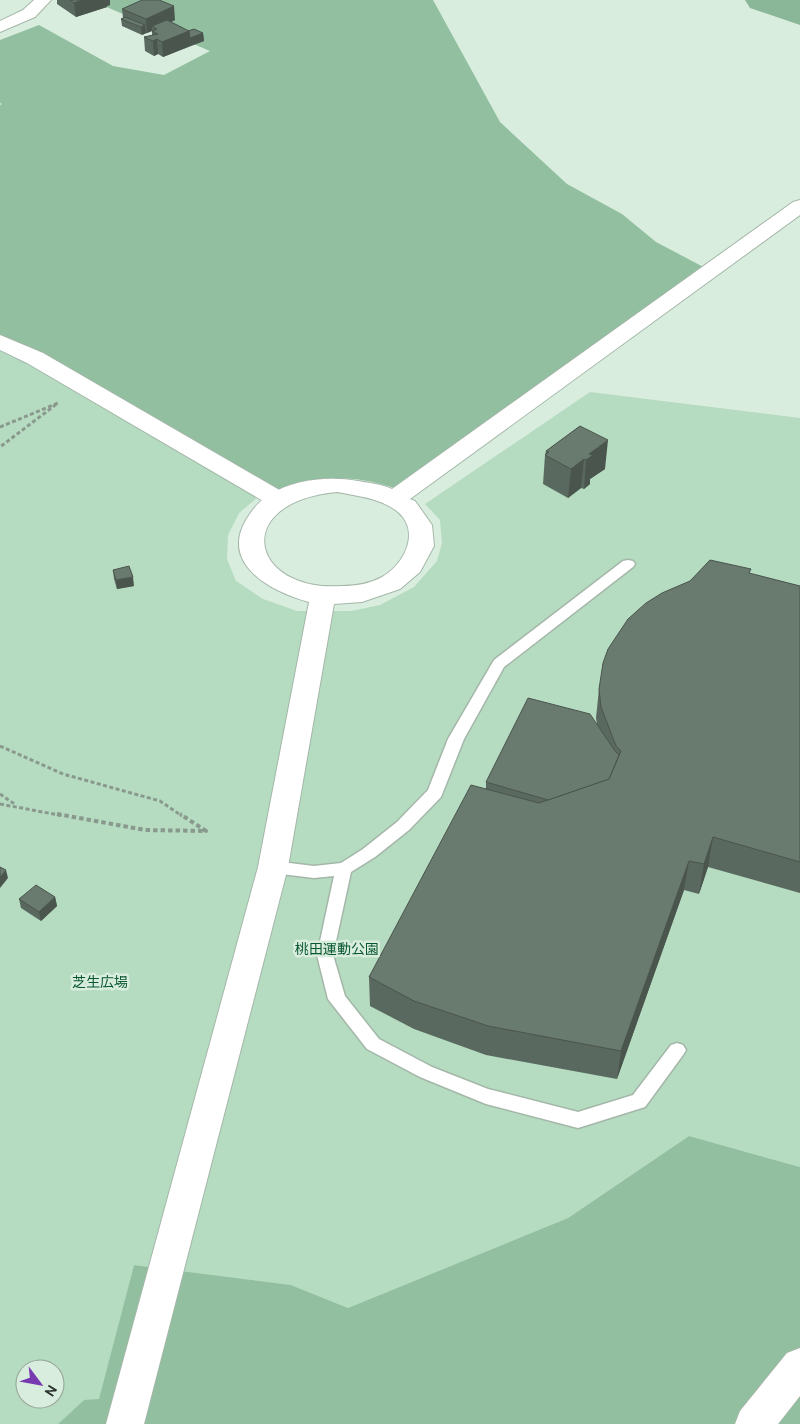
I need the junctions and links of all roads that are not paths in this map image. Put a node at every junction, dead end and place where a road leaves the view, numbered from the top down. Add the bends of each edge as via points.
1 (43, 0) edge
2 (0, 27) edge
3 (800, 206) edge
4 (0, 342) edge
5 (395, 498) junction
6 (279, 500) junction
7 (628, 564) dead end
8 (323, 596) junction
9 (273, 867) junction
10 (344, 869) junction
11 (677, 1050) dead end
12 (800, 1366) edge
13 (125, 1424) edge
14 (754, 1424) edge

1 - 2 street via 39,7
3 - 5 street
4 - 6 street via 35,358
5 - 6 street via 378,490 337,485 316,486
5 - 8 street via 412,511 422,527 423,545 416,562 401,577 379,588 352,595
6 - 8 street via 262,514 252,530 251,548 258,565 274,580 296,590
7 - 10 lane via 499,664 456,738 434,793 403,826
8 - 9 street
9 - 10 lane via 314,872
9 - 13 street
10 - 11 lane via 324,955 337,999 373,1044 426,1072 486,1096 578,1120 639,1101
12 - 14 street

